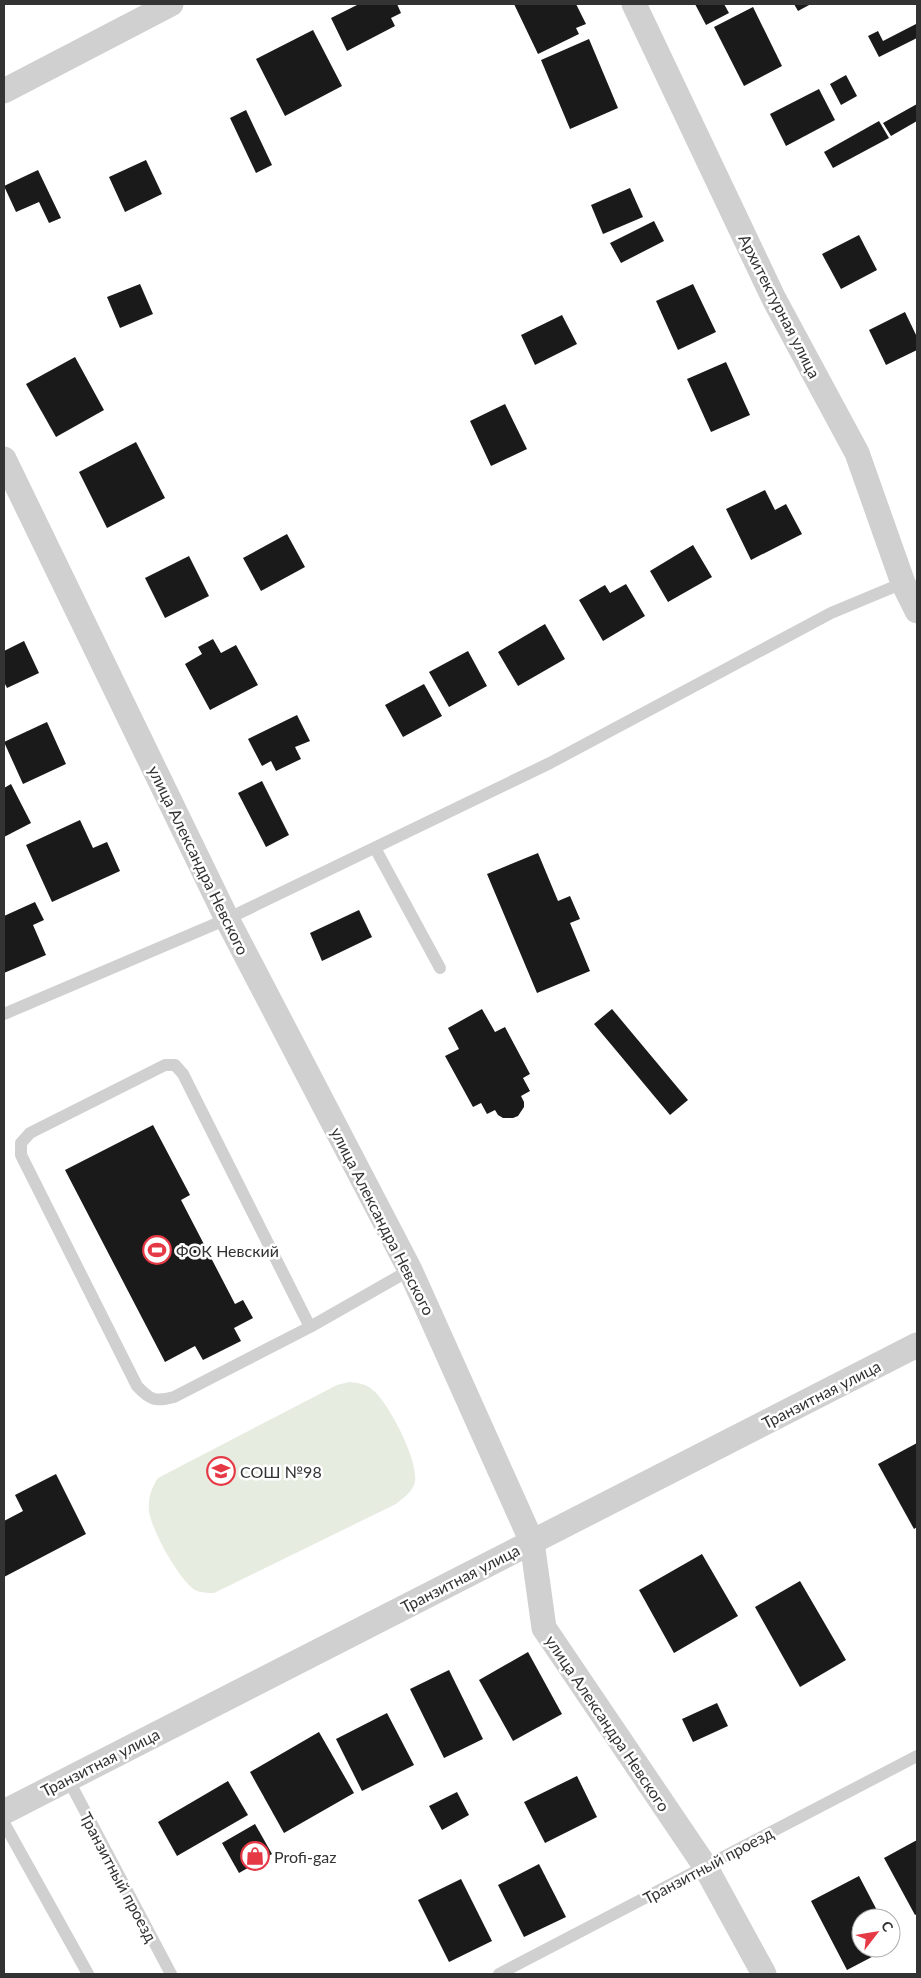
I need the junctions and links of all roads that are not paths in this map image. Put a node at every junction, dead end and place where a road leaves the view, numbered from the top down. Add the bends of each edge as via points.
1 (171, 4) edge
2 (634, 4) edge
3 (4, 91) edge
4 (4, 459) edge
5 (903, 583) junction
6 (917, 611) edge
7 (375, 848) junction
8 (227, 919) junction
9 (440, 968) dead end
10 (4, 1014) edge
11 (410, 1270) junction
12 (310, 1327) junction
13 (917, 1345) edge
14 (532, 1542) junction
15 (917, 1756) edge
16 (68, 1779) junction
17 (4, 1812) edge
18 (4, 1823) edge
19 (705, 1866) junction
20 (88, 1974) edge
21 (171, 1974) edge
22 (499, 1974) edge
23 (764, 1974) edge

1 - 3 street
2 - 5 street, Архитектурная улица via 774,299 857,453
4 - 8 street, улица Александра Невского
5 - 6 street, Архитектурная улица
5 - 7 lane via 831,613 550,763
7 - 8 lane
7 - 9 lane
8 - 10 lane
8 - 11 street, улица Александра Невского
11 - 12 lane
11 - 14 street, улица Александра Невского
12 - 12 lane via 174,1397 159,1401 146,1396 137,1386 20,1155 21,1143 30,1133 165,1065 175,1065 184,1074
13 - 14 street, Транзитная улица
14 - 16 street, Транзитная улица
14 - 19 street, улица Александра Невского via 544,1628
15 - 19 lane, Транзитный проезд
16 - 17 street, Транзитная улица
16 - 21 lane, Транзитный проезд
18 - 20 lane
19 - 22 lane, Транзитный проезд
19 - 23 street, улица Александра Невского

